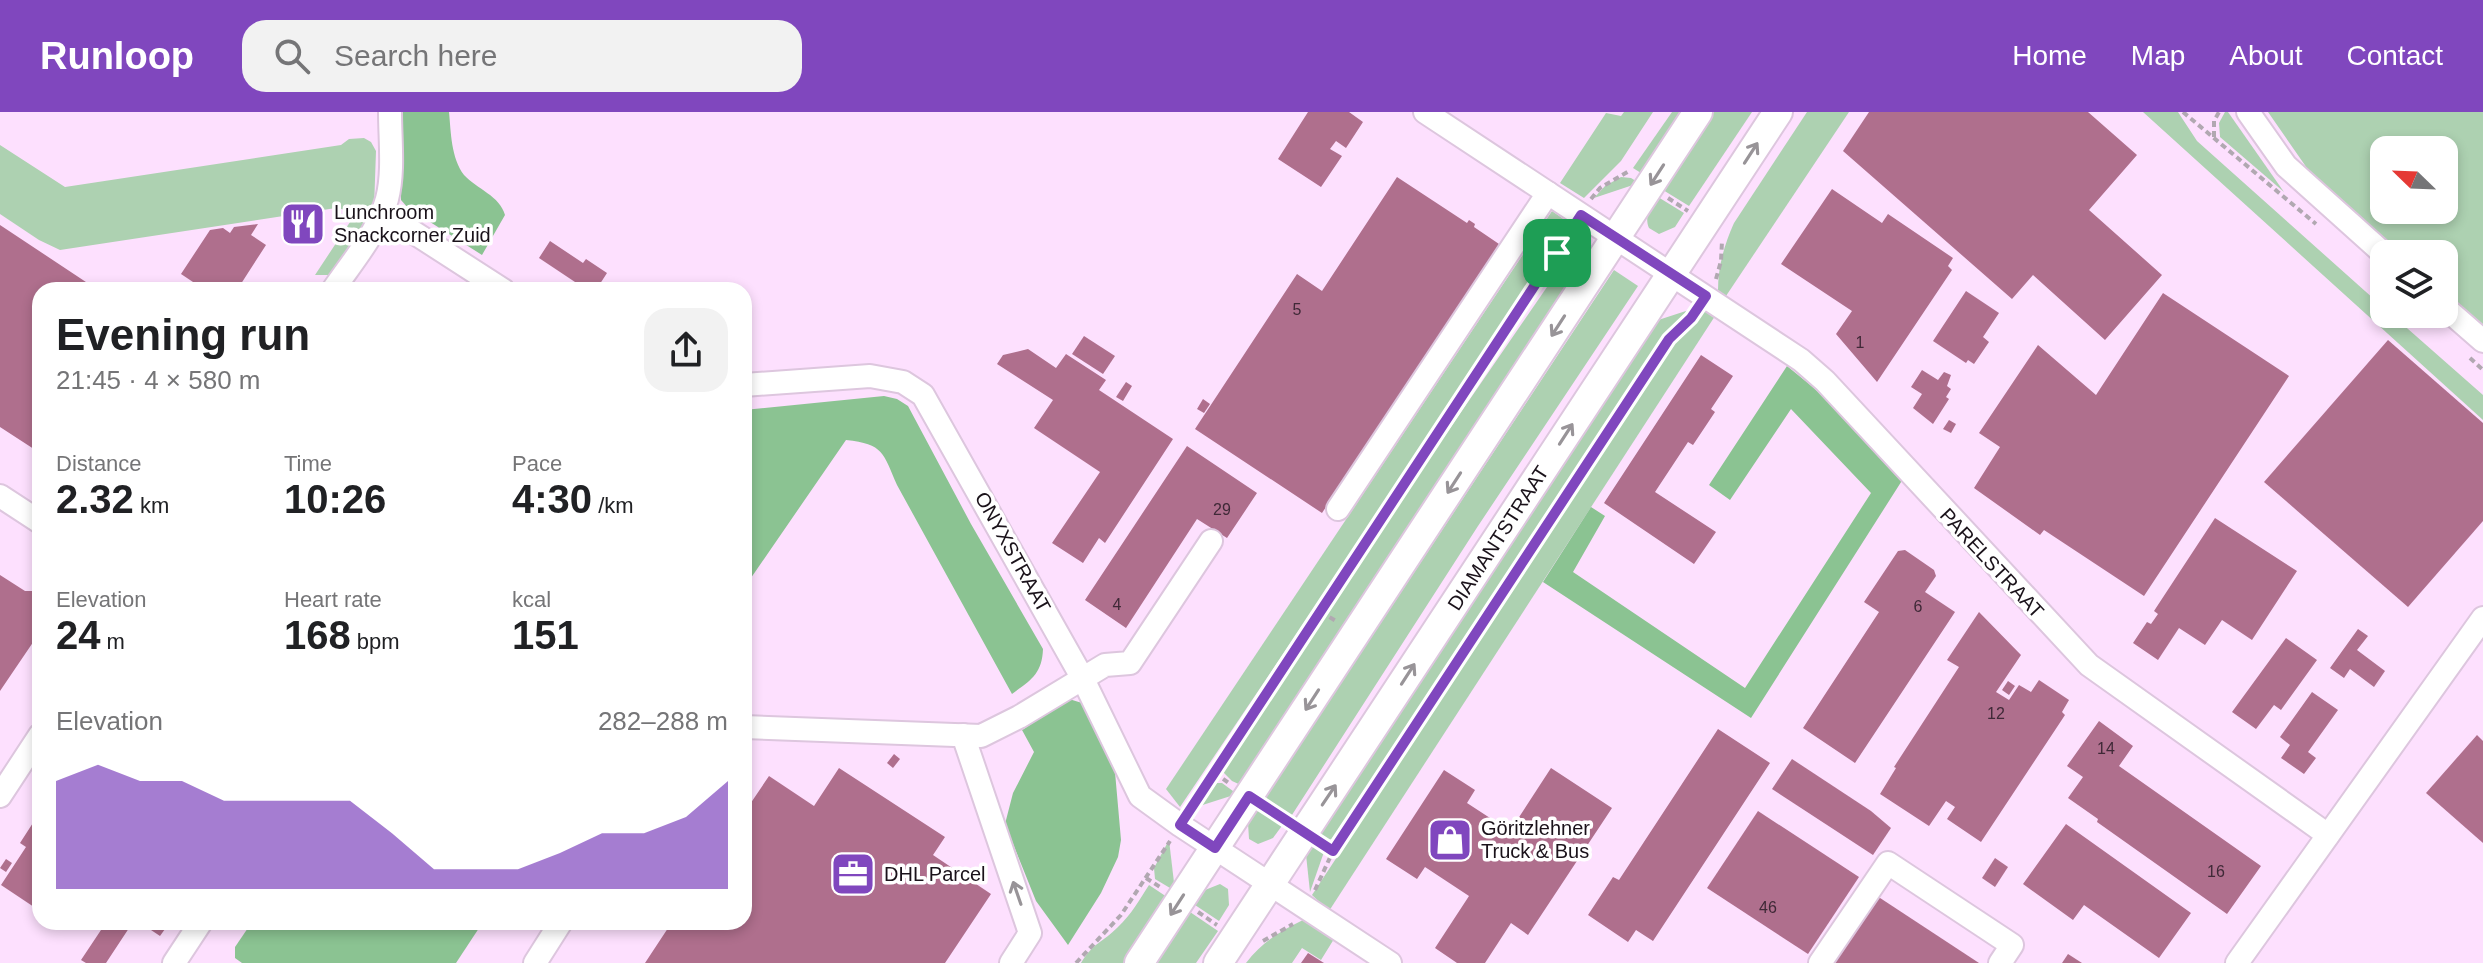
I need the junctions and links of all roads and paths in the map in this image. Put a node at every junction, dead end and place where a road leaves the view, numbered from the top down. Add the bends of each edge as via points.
1 (390, 112) edge
2 (1425, 112) edge
3 (1698, 112) edge
4 (1778, 112) edge
5 (2183, 112) edge
6 (2219, 112) edge
7 (2248, 112) edge
8 (2215, 139) junction
9 (1636, 160) dead end
10 (1639, 178) junction
11 (1548, 193) junction
12 (382, 212) junction
13 (1581, 215) junction
14 (1705, 223) junction
15 (2327, 233) dead end
16 (1616, 237) junction
17 (2370, 255) edge
18 (1672, 273) junction
19 (338, 282) edge
20 (491, 282) edge
21 (1706, 296) junction
22 (2458, 319) edge
23 (2483, 341) edge
24 (752, 384) edge
25 (0, 496) edge
26 (1338, 509) dead end
27 (32, 517) edge
28 (1211, 541) dead end
29 (2483, 618) edge
30 (1083, 679) junction
31 (752, 727) edge
32 (963, 735) junction
33 (32, 747) edge
34 (1215, 773) junction
35 (0, 796) edge
36 (1249, 796) junction
37 (1180, 825) junction
38 (1304, 832) junction
39 (2328, 835) junction
40 (1215, 848) junction
41 (1333, 851) junction
42 (1270, 883) junction
43 (1306, 906) junction
44 (196, 930) edge
45 (556, 930) edge
46 (1258, 944) dead end
47 (174, 963) edge
48 (535, 963) edge
49 (1011, 963) edge
50 (1076, 963) edge
51 (1139, 963) edge
52 (1218, 963) edge
53 (1390, 963) edge
54 (1820, 963) edge
55 (2000, 963) edge
56 (2237, 963) edge

1 - 12 street via 389,187
2 - 11 street, PARELSTRAAT
3 -> 10 main road
14 -> 4 main road, DIAMANTSTRAAT
5 - 8 path
6 - 8 path
7 - 17 street via 2286,166
8 - 15 path
9 - 10 path
10 - 13 path via 1600,188
10 - 14 path
10 - 16 main road
11 - 13 street, PARELSTRAAT
11 - 26 street
12 - 19 street
12 - 20 street
13 - 16 street, PARELSTRAAT
13 - 34 path
14 - 18 main road, DIAMANTSTRAAT
16 - 18 street, PARELSTRAAT
16 -> 36 main road
18 - 21 street, PARELSTRAAT
38 -> 18 main road, DIAMANTSTRAAT
21 - 39 street, PARELSTRAAT via 1825,381 2089,665
21 - 41 path via 1669,339
22 - 23 street
24 - 30 street, ONYXSTRAAT via 870,376 915,387 930,403
25 - 27 street
28 - 30 street via 1130,663 1105,665
29 - 39 street
30 - 32 street via 981,736
30 - 37 street, ONYXSTRAAT via 1133,785
31 - 32 street
49 -> 32 street via 1030,933
33 - 35 street
34 - 36 path
34 - 37 path
36 - 38 path
36 - 40 main road
37 - 40 street, ONYXSTRAAT
37 - 50 path via 1121,915
38 - 41 path
38 - 42 main road, DIAMANTSTRAAT
39 - 56 street
40 - 42 street, ONYXSTRAAT
40 -> 51 main road
41 - 43 path
42 - 43 street, ONYXSTRAAT
42 - 52 main road, DIAMANTSTRAAT
43 - 46 path via 1294,923
43 - 53 street, ONYXSTRAAT
44 - 47 street
45 - 48 street
54 - 55 street via 1888,863 2012,945

